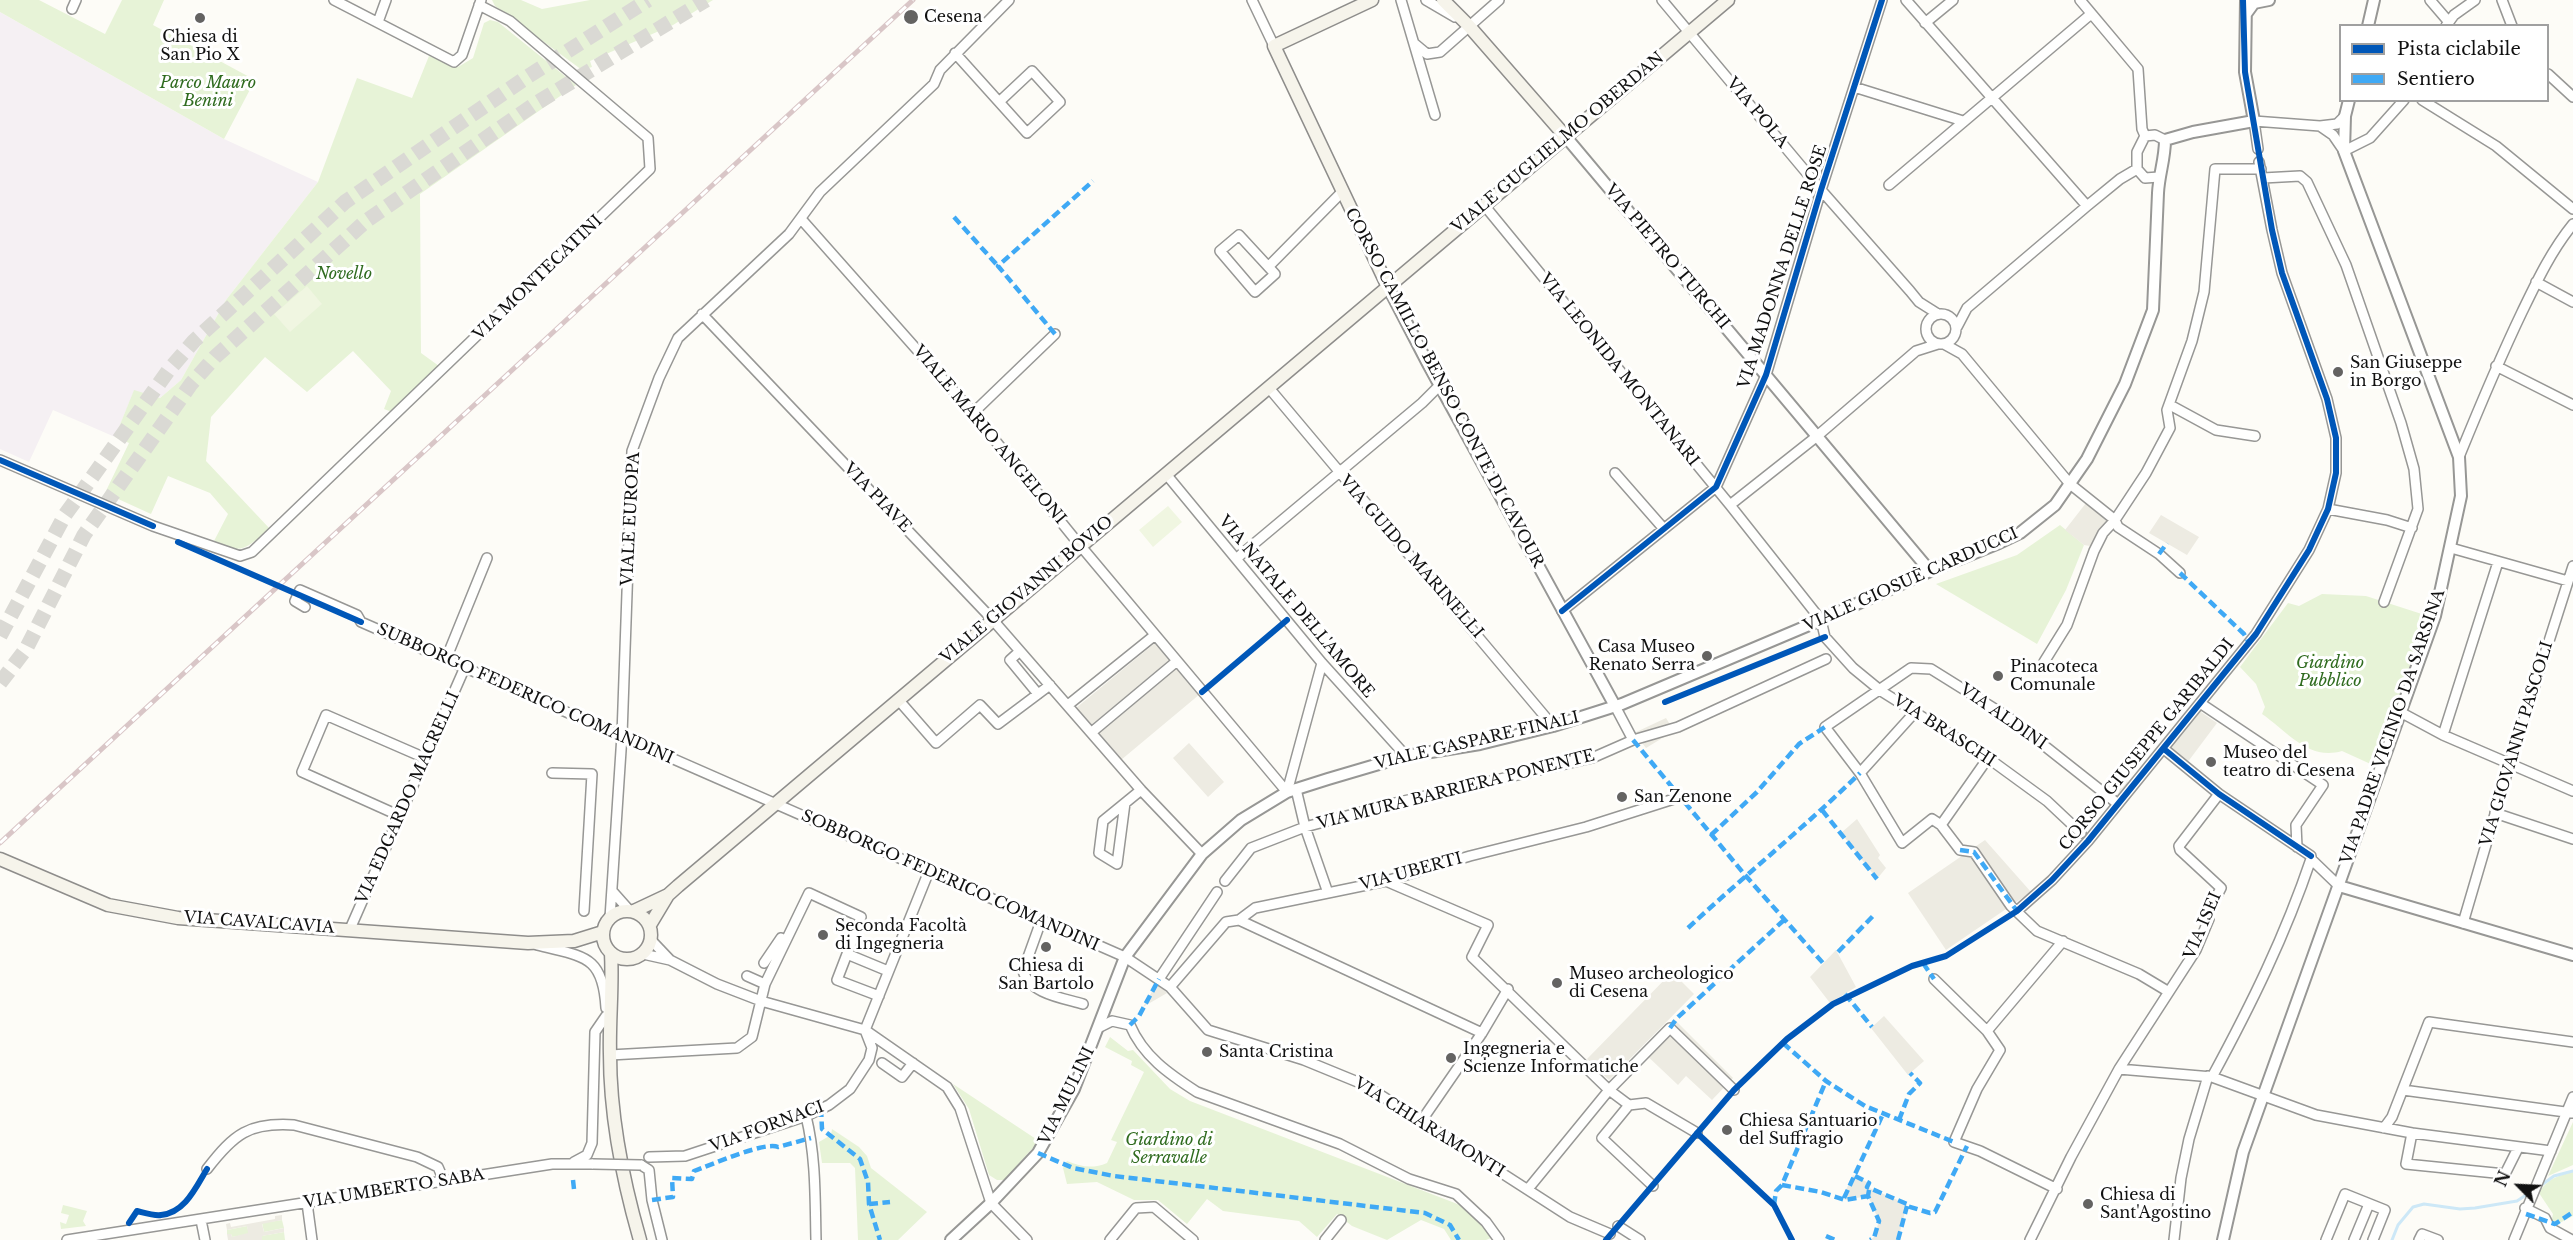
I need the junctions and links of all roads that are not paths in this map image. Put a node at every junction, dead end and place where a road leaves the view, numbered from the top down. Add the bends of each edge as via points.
1 (334, 0) edge
2 (386, 0) edge
3 (1009, 0) edge
4 (1252, 0) edge
5 (1372, 0) edge
6 (1401, 0) edge
7 (1426, 0) edge
8 (1443, 0) edge
9 (1499, 0) edge
10 (1662, 0) edge
11 (1728, 0) edge
12 (1882, 0) edge
13 (1906, 0) edge
14 (1953, 0) edge
15 (2080, 0) edge
16 (2244, 0) edge
17 (2269, 0) edge
18 (2374, 0) edge
19 (2430, 0) edge
20 (2475, 0) edge
21 (2502, 0) edge
22 (480, 3) edge
23 (2091, 14) junction
24 (2245, 17) junction
25 (378, 22) junction
26 (1925, 23) junction
27 (2447, 23) edge
28 (2368, 24) edge
29 (2511, 24) edge
30 (1469, 26) junction
31 (1689, 32) junction
32 (1415, 44) junction
33 (1274, 46) junction
34 (955, 53) junction
35 (2549, 76) edge
36 (1854, 87) junction
37 (2573, 97) edge
38 (1990, 98) junction
39 (999, 102) junction
40 (2348, 102) edge
41 (2402, 102) edge
42 (2425, 102) edge
43 (1435, 115) dead end
44 (2345, 116) junction
45 (1963, 121) junction
46 (2254, 121) junction
47 (2320, 126) junction
48 (1566, 136) junction
49 (2145, 136) junction
50 (2165, 140) junction
51 (2258, 149) dead end
52 (2344, 151) junction
53 (2137, 169) junction
54 (2261, 169) junction
55 (2159, 177) junction
56 (1889, 185) dead end
57 (1821, 190) junction
58 (1342, 192) junction
59 (1484, 205) junction
60 (2087, 206) junction
61 (2573, 209) edge
62 (802, 220) junction
63 (2573, 224) edge
64 (1269, 266) junction
65 (2536, 282) junction
66 (1388, 287) junction
67 (1919, 302) junction
68 (2573, 302) edge
69 (1967, 308) junction
70 (702, 314) junction
71 (1943, 314) junction
72 (1927, 327) junction
73 (1956, 331) junction
74 (1055, 334) dead end
75 (1941, 344) junction
76 (1916, 351) junction
77 (1962, 354) junction
78 (2496, 366) junction
79 (1766, 375) junction
80 (1440, 385) junction
81 (1269, 388) junction
82 (2170, 405) junction
83 (2573, 405) edge
84 (973, 413) junction
85 (2255, 436) dead end
86 (1816, 437) junction
87 (2459, 457) junction
88 (0, 460) edge
89 (1339, 473) junction
90 (1615, 473) dead end
91 (1166, 474) junction
92 (2070, 484) junction
93 (1716, 487) junction
94 (1730, 505) junction
95 (2328, 509) junction
96 (2115, 520) junction
97 (2412, 528) junction
98 (1664, 529) junction
99 (1081, 546) junction
100 (2451, 548) junction
101 (487, 558) dead end
102 (1237, 558) junction
103 (2498, 562) junction
104 (2573, 566) edge
105 (1930, 570) junction
106 (2180, 573) dead end
107 (2568, 581) junction
108 (2384, 602) dead end
109 (305, 607) dead end
110 (1562, 611) junction
111 (992, 619) junction
112 (1821, 620) junction
113 (1155, 635) junction
114 (1020, 651) junction
115 (1826, 658) dead end
116 (446, 659) junction
117 (1177, 661) junction
118 (2044, 662) dead end
119 (1322, 663) junction
120 (465, 667) junction
121 (1050, 684) junction
122 (1881, 691) junction
123 (1038, 694) junction
124 (902, 704) dead end
125 (2200, 704) junction
126 (1068, 705) junction
127 (1615, 706) junction
128 (1916, 711) junction
129 (2402, 713) junction
130 (1553, 726) junction
131 (1092, 732) junction
132 (622, 735) junction
133 (2443, 735) junction
134 (1633, 740) junction
135 (2164, 749) junction
136 (1406, 756) junction
137 (425, 758) junction
138 (1988, 758) junction
139 (2510, 763) junction
140 (552, 773) dead end
141 (1860, 773) junction
142 (1141, 790) junction
143 (1292, 790) junction
144 (2573, 791) edge
145 (2219, 794) junction
146 (1680, 797) dead end
147 (1125, 803) junction
148 (2118, 804) junction
149 (774, 805) junction
150 (2495, 813) junction
151 (400, 816) junction
152 (1941, 825) junction
153 (1305, 827) junction
154 (2085, 837) junction
155 (2573, 838) edge
156 (2297, 847) junction
157 (1202, 854) junction
158 (0, 859) edge
159 (2310, 859) junction
160 (928, 871) junction
161 (1225, 881) dead end
162 (1386, 881) junction
163 (2339, 886) junction
164 (613, 892) junction
165 (1217, 892) dead end
166 (1328, 893) junction
167 (668, 895) junction
168 (584, 911) dead end
169 (632, 911) junction
170 (2017, 911) junction
171 (610, 918) junction
172 (1239, 920) junction
173 (1041, 921) junction
174 (2463, 923) junction
175 (650, 925) junction
176 (350, 929) junction
177 (603, 933) junction
178 (651, 940) junction
179 (574, 941) junction
180 (2063, 941) junction
181 (528, 943) junction
182 (609, 952) junction
183 (847, 954) junction
184 (2573, 955) edge
185 (638, 956) junction
186 (1125, 957) junction
187 (670, 960) junction
188 (888, 971) junction
189 (747, 976) dead end
190 (1159, 979) junction
191 (1934, 979) dead end
192 (765, 984) junction
193 (613, 987) junction
194 (1170, 987) junction
195 (1508, 989) junction
196 (2169, 992) junction
197 (879, 996) junction
198 (761, 1001) junction
199 (1083, 1004) dead end
200 (606, 1016) junction
201 (1100, 1027) junction
202 (865, 1030) junction
203 (1987, 1031) junction
204 (1482, 1033) junction
205 (2573, 1042) edge
206 (610, 1055) junction
207 (882, 1063) dead end
208 (913, 1063) junction
209 (2119, 1069) junction
210 (2210, 1077) junction
211 (1609, 1090) junction
212 (1734, 1090) dead end
213 (2403, 1090) junction
214 (2263, 1096) junction
215 (2573, 1097) edge
216 (1629, 1105) junction
217 (2570, 1113) edge
218 (806, 1116) junction
219 (1422, 1120) junction
220 (2384, 1128) junction
221 (1697, 1133) dead end
222 (2412, 1133) junction
223 (2518, 1148) junction
224 (2551, 1151) junction
225 (649, 1157) dead end
226 (573, 1163) junction
227 (207, 1169) dead end
228 (444, 1181) junction
229 (1653, 1186) dead end
230 (1528, 1189) junction
231 (2056, 1189) junction
232 (307, 1203) junction
233 (991, 1203) junction
234 (2369, 1204) junction
235 (2525, 1208) junction
236 (201, 1220) junction
237 (1341, 1220) dead end
238 (1618, 1226) dead end
239 (1610, 1234) dead end
240 (91, 1238) edge
241 (2033, 1239) edge
242 (67, 1240) edge
243 (205, 1240) edge
244 (312, 1240) edge
245 (640, 1240) edge
246 (662, 1240) edge
247 (816, 1240) edge
248 (951, 1240) edge
249 (1027, 1240) edge
250 (1110, 1240) edge
251 (1193, 1240) edge
252 (1324, 1240) edge
253 (1499, 1240) edge
254 (1640, 1240) edge
255 (2174, 1240) edge
256 (2223, 1240) edge
257 (2326, 1240) edge
258 (2354, 1240) edge
259 (2373, 1240) edge
260 (2419, 1240) edge
261 (2438, 1240) edge
262 (2514, 1240) edge
263 (2571, 1240) edge

1 - 25 street
2 - 25 street
3 - 34 street, VIALE EUROPA
4 - 33 street, CORSO CAMILLO BENSO CONTE DI CAVOUR
5 - 33 main road
6 - 32 street
7 - 30 street
8 - 30 main road
9 - 30 street
10 - 31 street, VIA POLA
11 - 31 main road, VIALE GUGLIELMO OBERDAN
12 - 36 street, VIA MADONNA DELLE ROSE
13 - 26 street
14 - 26 street
15 - 23 street
16 - 24 street
17 - 24 street via 2254,3
18 - 28 street
19 - 27 street
20 - 27 street
21 - 29 street
22 - 25 street via 462,55 454,62
22 - 88 street, VIA MONTECATINI via 510,21 648,138 650,169 246,556 147,523
23 - 38 street
23 - 49 street via 2138,69
24 - 46 street via 2245,72
26 - 38 street
30 - 32 street via 1440,52 1427,54
30 - 48 main road
31 - 48 main road, VIALE GUGLIELMO OBERDAN
31 - 57 street, VIA POLA
32 - 43 street
33 - 58 main road, CORSO CAMILLO BENSO CONTE DI CAVOUR
34 - 39 street
34 - 62 street, VIALE EUROPA via 934,84 820,192
35 - 37 street
36 - 45 street
36 - 57 street, VIA MADONNA DELLE ROSE
38 - 45 street
38 - 60 street
39 - 39 street via 1027,133 1060,102 1032,71
40 - 44 street, VIA PADRE VICINIO DA SARSINA
41 - 52 street via 2370,138
42 - 61 street via 2496,146
44 - 47 street via 2337,124
44 - 52 street, VIA PADRE VICINIO DA SARSINA
45 - 56 street
46 - 47 street
46 - 50 street
46 - 51 street
47 - 52 street, VIA PADRE VICINIO DA SARSINA via 2333,135
48 - 59 main road, VIALE GUGLIELMO OBERDAN
48 - 79 street, VIA PIETRO TURCHI
49 - 50 street
49 - 53 street via 2137,152
50 - 55 street, VIALE GIOSUÈ CARDUCCI via 2165,160
52 - 87 street, VIA PADRE VICINIO DA SARSINA
53 - 55 street via 2145,178
53 - 60 street
54 - 82 street via 2215,169 2204,292
54 - 95 street, CORSO GIUSEPPE GARIBALDI via 2282,273 2327,399 2336,438 2336,473
54 - 97 street via 2300,176 2307,182 2346,265 2414,469 2418,509
55 - 92 street, VIALE GIOSUÈ CARDUCCI via 2153,310 2125,384
57 - 67 street, VIA POLA
57 - 79 street, VIA MADONNA DELLE ROSE
58 - 64 street
58 - 66 main road, CORSO CAMILLO BENSO CONTE DI CAVOUR
59 - 66 main road, VIALE GUGLIELMO OBERDAN
59 - 93 street, VIA LEONIDA MONTANARI
60 - 69 street
62 - 70 street, VIALE EUROPA
62 - 84 street, VIALE MARIO ANGELONI
63 - 65 street via 2554,248
64 - 64 street via 1239,235 1220,251 1255,292 1275,274
65 - 68 street
65 - 78 street
66 - 80 street, CORSO CAMILLO BENSO CONTE DI CAVOUR
66 - 81 main road, VIALE GIOVANNI BOVIO
67 - 71 street
67 - 72 street
69 - 71 street
69 - 73 street
70 - 111 street, VIA PIAVE
70 - 132 street, VIALE EUROPA via 678,338 632,451
71 - 72 street
71 - 73 street
72 - 75 street via 1930,340
72 - 76 street
73 - 75 street
73 - 77 street
74 - 84 street
75 - 76 street
75 - 77 street
76 - 86 street
77 - 92 street
78 - 83 street
78 - 87 street
79 - 86 street, VIA PIETRO TURCHI
79 - 93 street, VIA MADONNA DELLE ROSE
80 - 89 street
80 - 110 street, CORSO CAMILLO BENSO CONTE DI CAVOUR
81 - 89 street, VIA GUIDO MARINELLI
81 - 91 main road, VIALE GIOVANNI BOVIO
82 - 85 street via 2216,430
82 - 96 street via 2170,428
84 - 99 street, VIALE MARIO ANGELONI
86 - 94 street
86 - 105 street, VIA PIETRO TURCHI
87 - 100 street, VIA PADRE VICINIO DA SARSINA via 2461,496
89 - 102 street
89 - 130 street, VIA GUIDO MARINELLI
90 - 98 street
91 - 99 main road, VIALE GIOVANNI BOVIO
91 - 102 street, VIA NATALE DELL'AMORE
92 - 96 street
92 - 105 street, VIALE GIOSUÈ CARDUCCI via 2055,505 2020,533
93 - 94 street, VIA LEONIDA MONTANARI
93 - 98 street, VIA MADONNA DELLE ROSE
94 - 112 street, VIA LEONIDA MONTANARI
95 - 97 street via 2387,519
95 - 125 street, CORSO GIUSEPPE GARIBALDI via 2287,588
96 - 106 street via 2118,527
96 - 118 street via 2094,551 2067,625
97 - 108 street
98 - 110 street, VIA MADONNA DELLE ROSE
99 - 111 main road, VIALE GIOVANNI BOVIO
99 - 113 street, VIALE MARIO ANGELONI
100 - 103 street
100 - 129 street, VIA PADRE VICINIO DA SARSINA via 2435,616
101 - 116 street
102 - 119 street, VIA NATALE DELL'AMORE
103 - 107 street
103 - 133 street
104 - 107 street, VIA GIOVANNI PASCOLI
105 - 112 street, VIALE GIOSUÈ CARDUCCI
107 - 139 street, VIA GIOVANNI PASCOLI
109 - 116 street, SUBBORGO FEDERICO COMANDINI via 296,601 300,590
110 - 127 street, CORSO CAMILLO BENSO CONTE DI CAVOUR
111 - 114 street, VIA PIAVE
111 - 149 main road, VIALE GIOVANNI BOVIO
112 - 122 street, VIA BRASCHI via 1825,637
112 - 127 street, VIALE GIOSUÈ CARDUCCI
113 - 117 street, VIALE MARIO ANGELONI
113 - 126 street
114 - 121 street, VIA PIAVE
114 - 123 street via 1010,660
115 - 134 street, VIA MURA BARRIERA PONENTE via 1678,727
116 - 120 street, SUBBORGO FEDERICO COMANDINI
117 - 131 street
117 - 143 street, VIALE MARIO ANGELONI
119 - 136 street, VIA NATALE DELL'AMORE
119 - 143 street
120 - 132 street, SUBBORGO FEDERICO COMANDINI
120 - 137 street, VIA EDGARDO MACRELLI
121 - 123 street
121 - 126 street, VIA PIAVE
122 - 128 street, VIA BRASCHI
122 - 141 street, VIA ALDINI via 1825,727
122 - 148 street, VIA ALDINI via 1911,668 1931,669 2008,717
123 - 124 street via 998,724 980,705 936,743
125 - 135 street, CORSO GIUSEPPE GARIBALDI
125 - 156 street via 2323,785 2296,825
126 - 131 street, VIA PIAVE
127 - 130 street, VIALE GASPARE FINALI
127 - 134 street
128 - 138 street, VIA BRASCHI
128 - 141 street
129 - 133 street
129 - 163 street, VIA PADRE VICINIO DA SARSINA
130 - 136 street, VIALE GASPARE FINALI via 1480,744
131 - 142 street, VIA PIAVE
132 - 149 street, SUBBORGO FEDERICO COMANDINI
132 - 164 street, VIALE EUROPA
133 - 139 street
134 - 153 street, VIA MURA BARRIERA PONENTE via 1592,758
135 - 145 street
135 - 148 street, CORSO GIUSEPPE GARIBALDI
136 - 143 street, VIALE GASPARE FINALI
137 - 151 street, VIA EDGARDO MACRELLI
137 - 151 street via 326,715 302,772
138 - 152 street
138 - 154 street, VIA BRASCHI via 2047,801
139 - 144 street
139 - 150 street, VIA GIOVANNI PASCOLI
140 - 168 street via 592,774
141 - 152 street via 1902,843 1932,819
142 - 147 street
142 - 157 street, VIA PIAVE
143 - 153 street
143 - 157 street, VIALE GASPARE FINALI via 1241,820
145 - 156 street
145 - 196 street, VIA ISEI via 2179,846 2221,888 2196,950
146 - 162 street, VIA UBERTI via 1586,827
147 - 147 street via 1103,821 1099,853 1117,864
148 - 154 street, CORSO GIUSEPPE GARIBALDI
149 - 160 street, SOBBORGO FEDERICO COMANDINI
149 - 167 main road, VIALE GIOVANNI BOVIO
150 - 155 street
150 - 174 street, VIA GIOVANNI PASCOLI
151 - 176 street, VIA EDGARDO MACRELLI
152 - 170 street via 1960,850 1974,852
153 - 161 street, VIA MURA BARRIERA PONENTE via 1251,848
153 - 166 street
154 - 170 street, CORSO GIUSEPPE GARIBALDI via 2052,880
156 - 159 street
157 - 186 street, VIALE GASPARE FINALI
158 - 176 main road, VIA CAVALCAVIA via 108,905 178,918
159 - 163 street
159 - 210 street via 2287,928 2249,1009
160 - 173 street, SOBBORGO FEDERICO COMANDINI
160 - 188 street
162 - 166 street, VIA UBERTI
162 - 195 street via 1488,925 1473,957
163 - 174 street
163 - 214 street, VIA PADRE VICINIO DA SARSINA
164 - 169 street
164 - 171 street, VIALE EUROPA
165 - 190 street
166 - 172 street, VIA UBERTI via 1255,908
167 - 169 main road, VIALE GIOVANNI BOVIO
167 - 175 main road, VIALE GIOVANNI BOVIO
169 - 171 main road via 615,913
169 - 175 main road
170 - 180 street via 2037,931
171 - 177 main road
172 - 194 street, VIA UBERTI via 1226,922
172 - 204 street
173 - 186 street, SOBBORGO FEDERICO COMANDINI
173 - 199 street via 1023,971 1025,977 1047,994
174 - 184 street
175 - 178 main road
176 - 181 main road, VIA CAVALCAVIA
177 - 179 main road, VIA CAVALCAVIA
177 - 182 main road
178 - 185 main road
178 - 187 street
179 - 181 main road, VIA CAVALCAVIA
179 - 182 main road, VIA CAVALCAVIA
180 - 196 street via 2139,974
180 - 203 street
181 - 200 street, VIA CAVALCAVIA via 579,956 595,965 603,986
182 - 185 main road via 617,957
182 - 193 main road
183 - 188 street
183 - 192 street via 861,917 808,893 785,939 764,963
183 - 197 street via 837,980
185 - 187 street
185 - 193 main road via 624,965
186 - 190 street, VIA CHIARAMONTI
186 - 201 street, VIA MULINI
187 - 198 street
188 - 197 street
189 - 192 street
190 - 194 street, VIA CHIARAMONTI
191 - 203 street
192 - 198 street
193 - 206 main road
194 - 219 street, VIA CHIARAMONTI via 1208,1030 1304,1060 1365,1085
195 - 204 street
195 - 211 street
196 - 209 street, VIA ISEI
197 - 202 street
198 - 202 street
198 - 206 street via 752,1037 737,1048
200 - 206 street, VIA CAVALCAVIA
200 - 226 street via 595,1032 592,1143 587,1155
201 - 233 street, VIA MULINI via 1074,1089 1038,1153
201 - 253 street via 1112,1021 1130,1025 1147,1054 1197,1092 1340,1144 1409,1179 1456,1194
202 - 208 street
202 - 218 street, VIA FORNACI via 872,1048 869,1060 850,1089
203 - 231 street via 2000,1050 1977,1089 1954,1142
204 - 219 street
205 - 213 street via 2429,1022
206 - 245 main road via 615,1127
207 - 208 street via 902,1077
208 - 233 street via 947,1087 960,1108
209 - 210 street
209 - 231 street, VIA ISEI
210 - 214 street
210 - 255 street via 2189,1139
211 - 212 street via 1670,1028
211 - 216 street
211 - 230 street
213 - 217 street
213 - 220 street
214 - 220 street via 2316,1115
214 - 256 street, VIA PADRE VICINIO DA SARSINA via 2243,1152
215 - 217 street
216 - 221 street via 1646,1103
216 - 229 street via 1602,1138
217 - 224 street
218 - 225 street, VIA FORNACI via 685,1156
218 - 247 street via 815,1179
219 - 230 street, VIA CHIARAMONTI
220 - 222 street
222 - 223 street
222 - 223 street via 2406,1164 2505,1174
223 - 224 street
224 - 235 street
226 - 228 street, VIA UMBERTO SABA
226 - 246 street, VIA UMBERTO SABA, bridge via 641,1165 649,1170
227 - 228 street via 225,1145 255,1126 294,1125 429,1161 438,1167
228 - 232 street, VIA UMBERTO SABA
230 - 239 street, VIA CHIARAMONTI via 1570,1217
231 - 241 street, VIA ISEI
232 - 236 street, VIA UMBERTO SABA
232 - 244 street
233 - 248 street, VIA MULINI
233 - 249 street
234 - 257 street via 2345,1194
234 - 258 street
234 - 259 street via 2385,1210
235 - 262 street
235 - 263 street via 2545,1218 2550,1228
236 - 240 street, VIA UMBERTO SABA
236 - 243 street
237 - 252 street
238 - 254 street
240 - 242 street, VIA UMBERTO SABA
250 - 251 street via 1136,1208 1154,1207
260 - 261 street via 2422,1233

